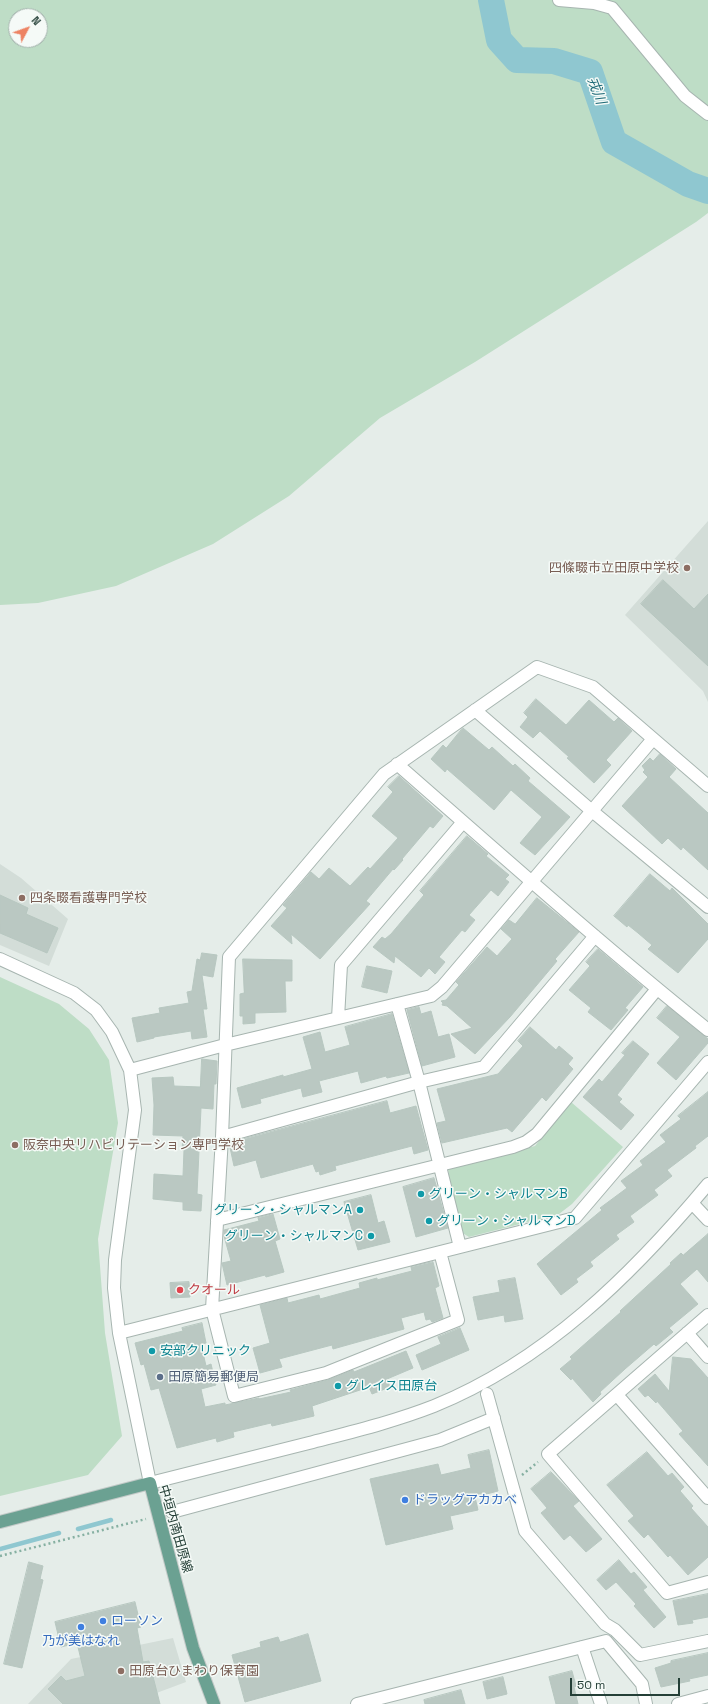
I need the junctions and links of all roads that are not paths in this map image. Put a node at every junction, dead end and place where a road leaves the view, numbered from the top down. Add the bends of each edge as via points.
1 (559, 0) edge
2 (708, 114) edge
3 (475, 710) junction
4 (653, 739) junction
5 (397, 764) junction
6 (708, 786) edge
7 (592, 811) junction
8 (463, 822) junction
9 (531, 881) junction
10 (708, 907) edge
11 (595, 936) junction
12 (0, 959) edge
13 (657, 989) junction
14 (397, 1004) junction
15 (338, 1018) junction
16 (708, 1030) edge
17 (226, 1045) junction
18 (708, 1062) edge
19 (130, 1070) junction
20 (419, 1082) junction
21 (222, 1137) junction
22 (440, 1164) junction
23 (708, 1184) edge
24 (692, 1203) junction
25 (217, 1220) junction
26 (708, 1220) edge
27 (460, 1247) junction
28 (440, 1252) junction
29 (212, 1309) junction
30 (708, 1315) edge
31 (119, 1333) junction
32 (687, 1333) junction
33 (708, 1357) edge
34 (487, 1394) dead end
35 (617, 1395) junction
36 (494, 1418) junction
37 (150, 1483) junction
38 (708, 1498) edge
39 (172, 1512) dead end
40 (0, 1522) edge
41 (708, 1582) edge
42 (708, 1642) edge
43 (582, 1647) junction
44 (708, 1696) edge
45 (214, 1704) edge
46 (357, 1704) edge
47 (601, 1704) edge
48 (646, 1704) edge
49 (678, 1704) edge

1 - 2 street via 594,3 612,8 685,96
3 - 4 street via 537,667 593,687
3 - 5 street
3 - 7 street
4 - 6 street
4 - 7 street
5 - 8 street
5 - 17 street via 384,774 229,957
7 - 9 street
7 - 10 street
8 - 9 street
8 - 15 street via 341,965
9 - 11 street
9 - 14 street via 442,987 431,996
11 - 13 street
11 - 20 street via 484,1067
12 - 19 street via 74,993 96,1010 112,1032
13 - 16 street
13 - 22 street via 537,1134 513,1147
14 - 15 street
14 - 20 street
15 - 17 street
17 - 19 street
17 - 21 street
18 - 27 street via 575,1218
19 - 31 street via 135,1110 115,1260 114,1288
20 - 21 street
20 - 22 street
21 - 25 street
22 - 25 street
22 - 27 street
23 - 24 street
24 - 26 street
24 - 37 street via 641,1261 590,1309 540,1347 484,1382 434,1406 382,1424
25 - 29 street
27 - 28 street
28 - 29 street
28 - 29 street via 458,1320 326,1373 234,1396
29 - 31 street
30 - 32 street
31 - 37 street
32 - 33 street
32 - 35 street
34 - 36 street
35 - 38 street
35 - 41 street via 548,1454 668,1593
36 - 39 street via 440,1440
36 - 42 street via 525,1531 606,1624 640,1655
37 - 40 main road, 中垣内南田原線
37 - 45 main road, 中垣内南田原線 via 193,1648
43 - 46 street
43 - 47 street
43 - 48 street via 606,1641 642,1684
44 - 49 street

